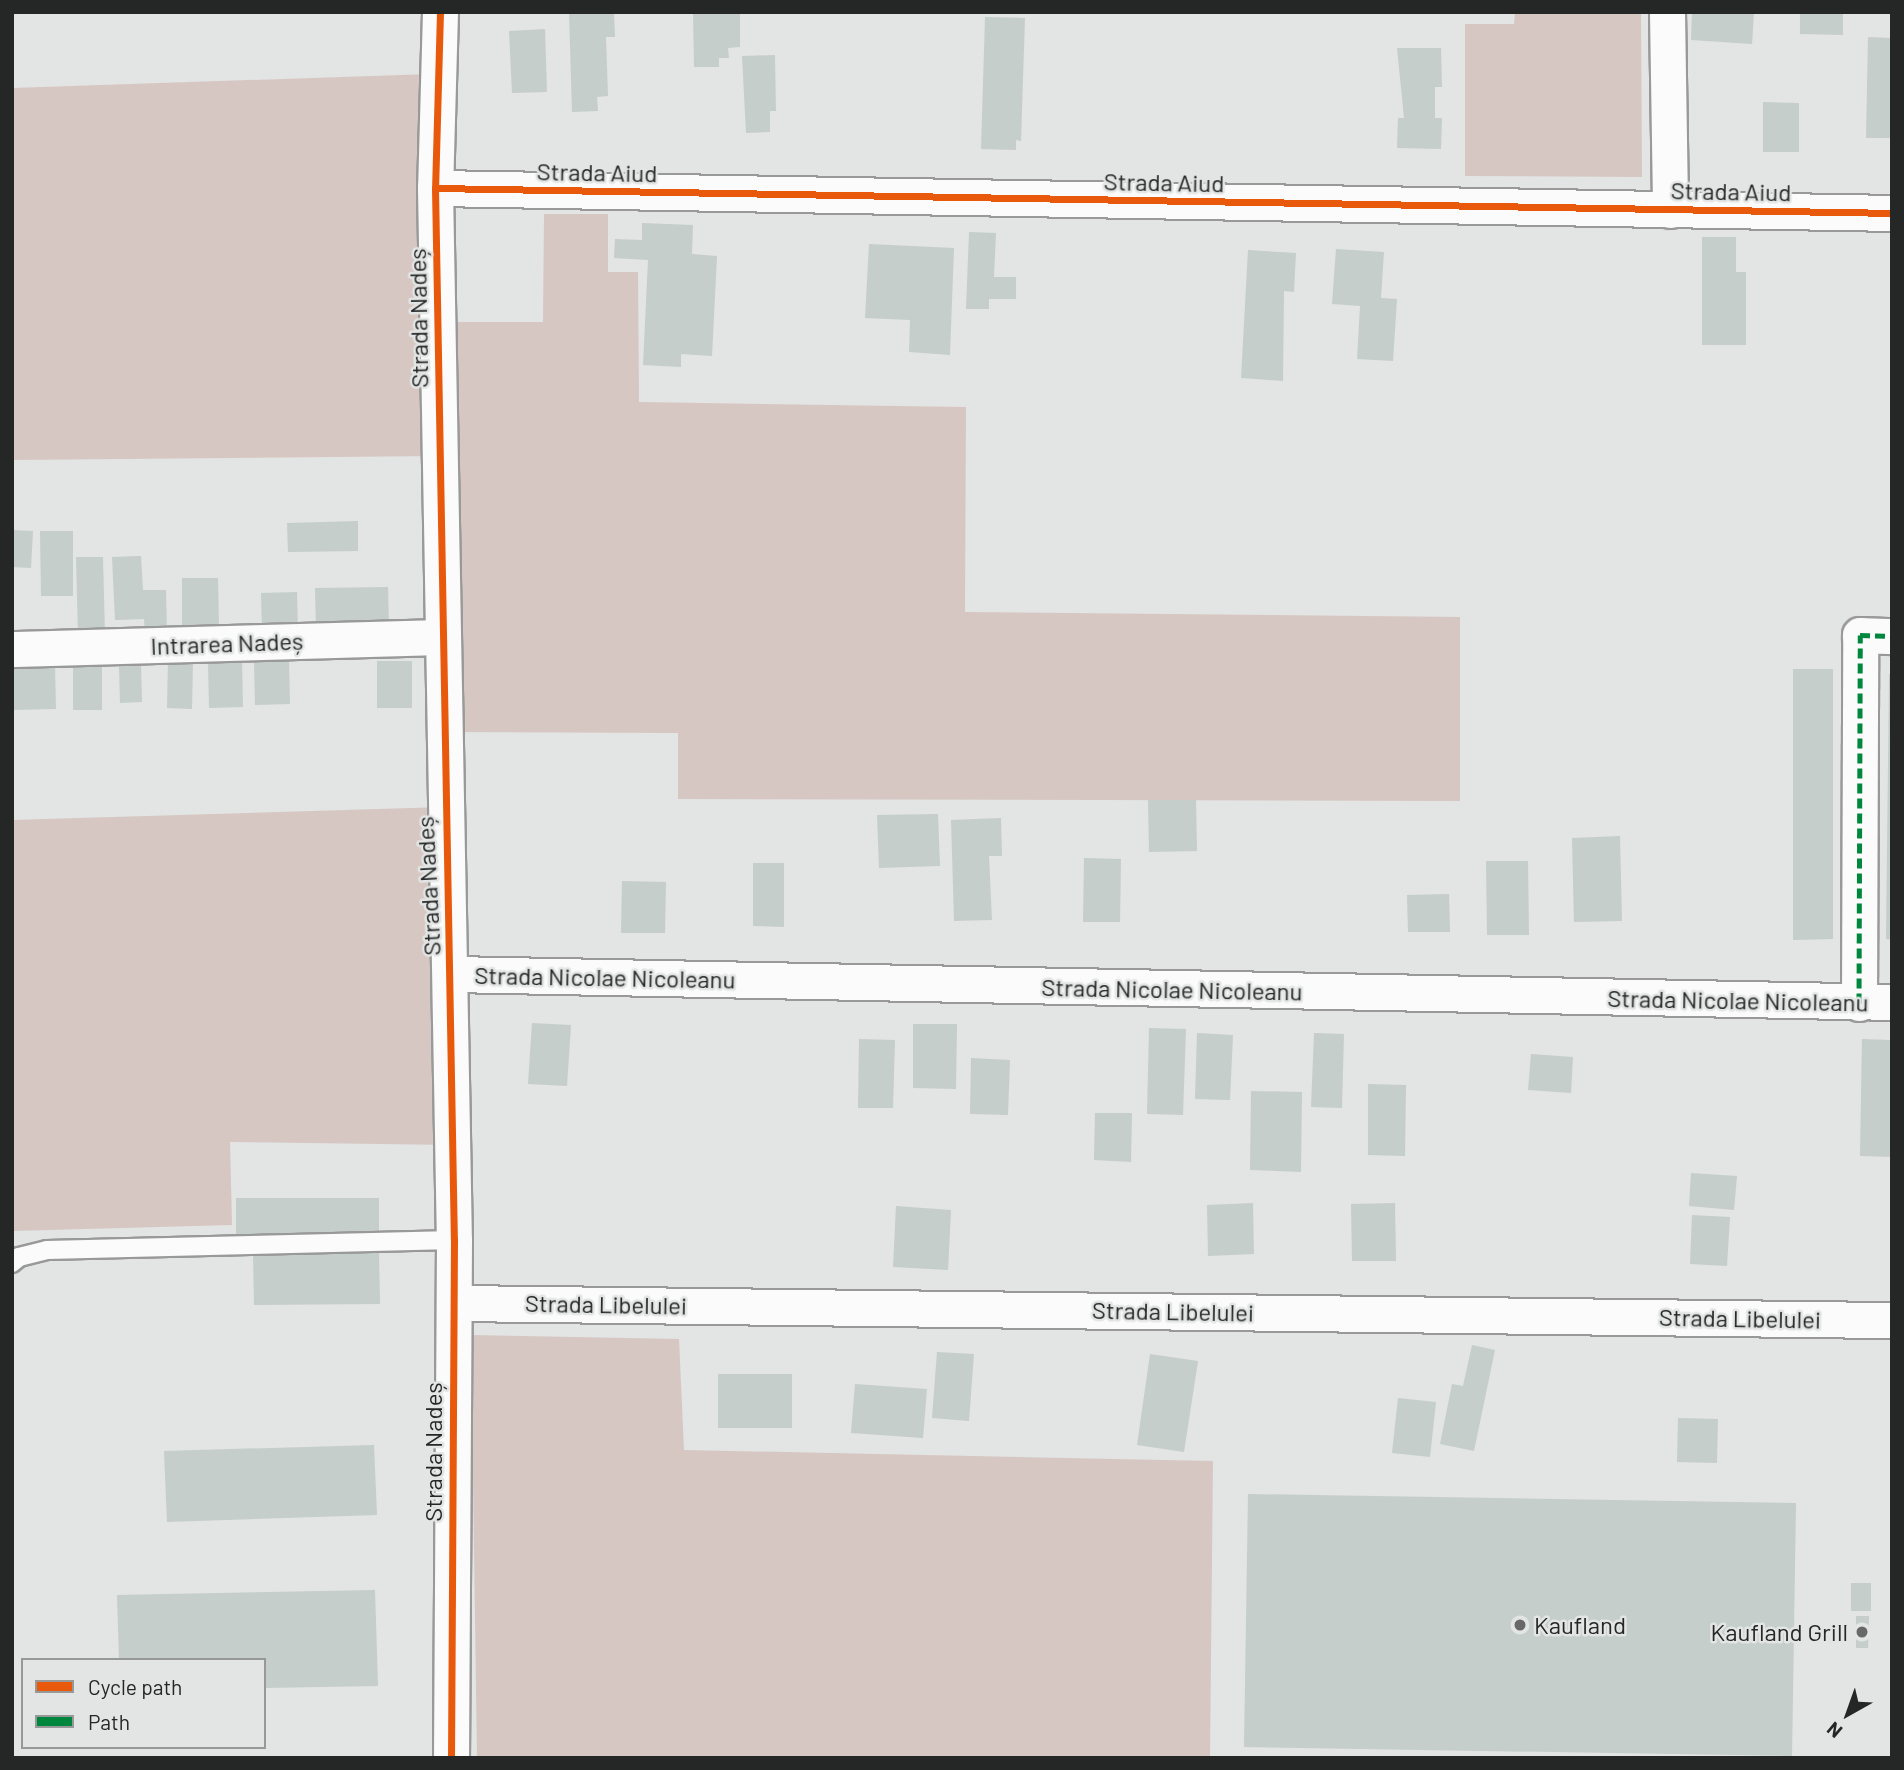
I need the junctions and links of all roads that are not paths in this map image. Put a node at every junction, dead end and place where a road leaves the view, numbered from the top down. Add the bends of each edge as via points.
1 (440, 12) edge
2 (1667, 12) edge
3 (435, 188) junction
4 (1670, 210) junction
5 (1892, 213) edge
6 (1892, 636) edge
7 (441, 637) junction
8 (12, 649) edge
9 (451, 974) junction
10 (1875, 1002) edge
11 (454, 1240) junction
12 (12, 1263) edge
13 (454, 1303) junction
14 (1892, 1320) edge
15 (451, 1758) edge

1 - 3 street, Strada Nadeș
2 - 4 street
3 - 4 street, Strada Aiud
3 - 7 street, Strada Nadeș
4 - 5 street, Strada Aiud
6 - 10 street via 1860,635
7 - 8 street, Intrarea Nadeș
7 - 9 street, Strada Nadeș
9 - 10 street, Strada Nicolae Nicoleanu
9 - 11 street, Strada Nadeș
11 - 12 lane via 47,1250
11 - 13 street, Strada Nadeș
13 - 14 street, Strada Libelulei
13 - 15 street, Strada Nadeș

